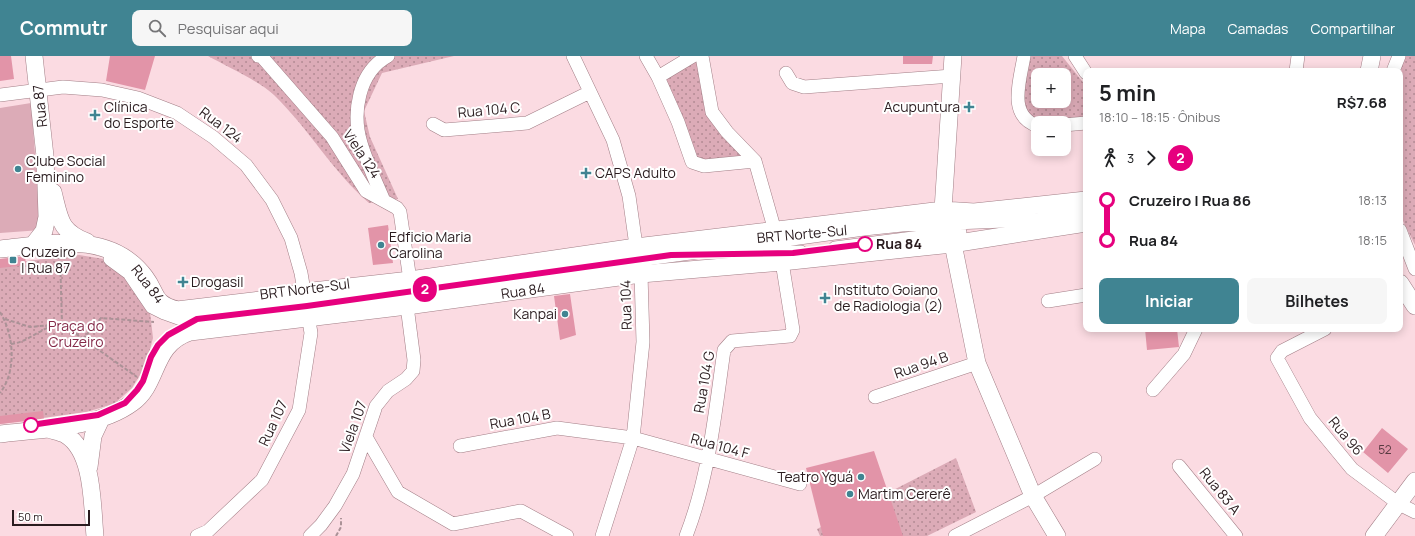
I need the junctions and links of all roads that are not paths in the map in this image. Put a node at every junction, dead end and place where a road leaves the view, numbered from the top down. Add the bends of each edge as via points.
1 (34, 56) edge
2 (258, 56) edge
3 (388, 56) edge
4 (573, 56) edge
5 (646, 56) edge
6 (693, 56) edge
7 (702, 56) edge
8 (953, 56) edge
9 (1024, 56) edge
10 (1075, 56) edge
11 (1298, 56) edge
12 (1399, 56) edge
13 (1083, 68) edge
14 (1296, 68) edge
15 (1394, 68) edge
16 (786, 73) dead end
17 (952, 76) junction
18 (658, 77) junction
19 (38, 89) junction
20 (590, 92) junction
21 (0, 95) edge
22 (1083, 123) edge
23 (433, 124) dead end
24 (1031, 124) edge
25 (1071, 124) edge
26 (45, 156) junction
27 (756, 161) junction
28 (1083, 200) edge
29 (384, 201) junction
30 (1083, 213) edge
31 (1083, 223) edge
32 (949, 228) junction
33 (775, 231) junction
34 (1403, 238) edge
35 (88, 243) junction
36 (33, 245) junction
37 (0, 249) edge
38 (0, 254) edge
39 (638, 260) junction
40 (782, 262) junction
41 (1415, 269) edge
42 (410, 280) junction
43 (1403, 290) edge
44 (1083, 295) edge
45 (1048, 301) dead end
46 (307, 305) junction
47 (407, 306) junction
48 (1415, 306) edge
49 (197, 319) junction
50 (1195, 332) edge
51 (1319, 332) edge
52 (977, 363) junction
53 (1153, 390) dead end
54 (875, 397) dead end
55 (101, 419) junction
56 (0, 429) edge
57 (46, 429) junction
58 (0, 434) edge
59 (366, 437) junction
60 (633, 438) junction
61 (460, 446) dead end
62 (708, 459) junction
63 (1095, 459) dead end
64 (1179, 466) dead end
65 (88, 473) junction
66 (1415, 481) edge
67 (800, 484) dead end
68 (1033, 496) junction
69 (1399, 504) junction
70 (1415, 512) edge
71 (95, 536) edge
72 (197, 536) edge
73 (310, 536) edge
74 (567, 536) edge
75 (602, 536) edge
76 (686, 536) edge
77 (955, 536) edge
78 (1057, 536) edge
79 (1236, 536) edge
80 (1374, 536) edge

1 - 19 main road, Rua 87
2 - 29 street, Viela 124 via 332,137 366,191
3 - 29 street via 370,70 360,90 357,118 360,143
4 - 20 street, Rua 104
5 - 18 street
6 - 18 street
7 - 27 street via 712,112 727,132
8 - 17 main road
9 - 24 street via 1018,97 1020,112
10 - 13 street
11 - 14 street
12 - 15 street
16 - 17 street via 792,83 804,87
17 - 32 main road
18 - 27 street via 692,162 704,166
19 - 21 street, Rua 124
19 - 26 main road, Rua 87
19 - 46 street, Rua 124 via 94,89 138,98 177,113 213,137 246,165 272,200 291,238
20 - 23 street, Rua 104 C via 527,123 444,130
20 - 39 street, Rua 104 via 612,140 629,196
22 - 25 street
26 - 35 main road, Rua 87 via 61,223 70,234
26 - 36 main road, Rua 87 via 46,217 44,231
27 - 33 street
28 - 32 main road, Rua 84 via 974,212
29 - 42 street, Viela 124 via 400,212
30 - 32 street, BRT Norte-Sul
31 - 32 main road, Rua 84
32 - 33 main road, Rua 84
32 - 39 street, BRT Norte-Sul via 902,225
32 - 40 main road, Rua 84
32 - 52 main road
33 - 39 main road, Rua 84
34 - 41 street
35 - 36 main road, Rua 84
35 - 46 main road, Rua 84 via 105,247 126,257 146,278 156,299 165,307 177,310 260,300
36 - 37 main road, Rua 84
38 - 49 street, BRT Norte-Sul via 84,251 108,257 129,273 152,307 178,318
39 - 40 main road, Rua 84
39 - 42 main road, Rua 84
39 - 46 street, BRT Norte-Sul
39 - 47 main road, Rua 84
39 - 60 street, Rua 104 via 643,342
40 - 62 street, Rua 104 G via 793,330 790,336 732,341 724,350
42 - 46 main road, Rua 84
43 - 48 main road
44 - 45 street
46 - 47 main road, Rua 84
46 - 49 street, BRT Norte-Sul
46 - 55 main road, Rua 84 via 178,336 170,342 159,358 148,384 133,402
46 - 72 street, Rua 107 via 311,333 299,410 262,480 208,530
47 - 59 street, Viela 107 via 414,360 413,371 388,391 376,406
49 - 56 street via 168,335 158,345 143,381 125,403 98,415
50 - 53 street via 1184,354
51 - 69 street, Rua 96 via 1282,351 1277,358 1310,418 1352,469
52 - 54 street, Rua 94 B
52 - 68 main road
55 - 57 main road, Rua 84
55 - 65 main road via 93,436
57 - 58 main road, Rua 84
57 - 65 main road via 66,434 81,451
59 - 73 street, Viela 107 via 353,474 335,506
59 - 74 street via 398,492 453,524 521,511
60 - 61 street, Rua 104 B via 557,428
60 - 62 street, Rua 104 F
60 - 75 street, Rua 104
62 - 67 street, Rua 104 F
62 - 76 street, Rua 104 G
63 - 68 street
64 - 79 street, Rua 83 A
65 - 71 main road
66 - 69 main road
68 - 77 street
68 - 78 main road
69 - 70 street, Rua 96
69 - 80 main road

